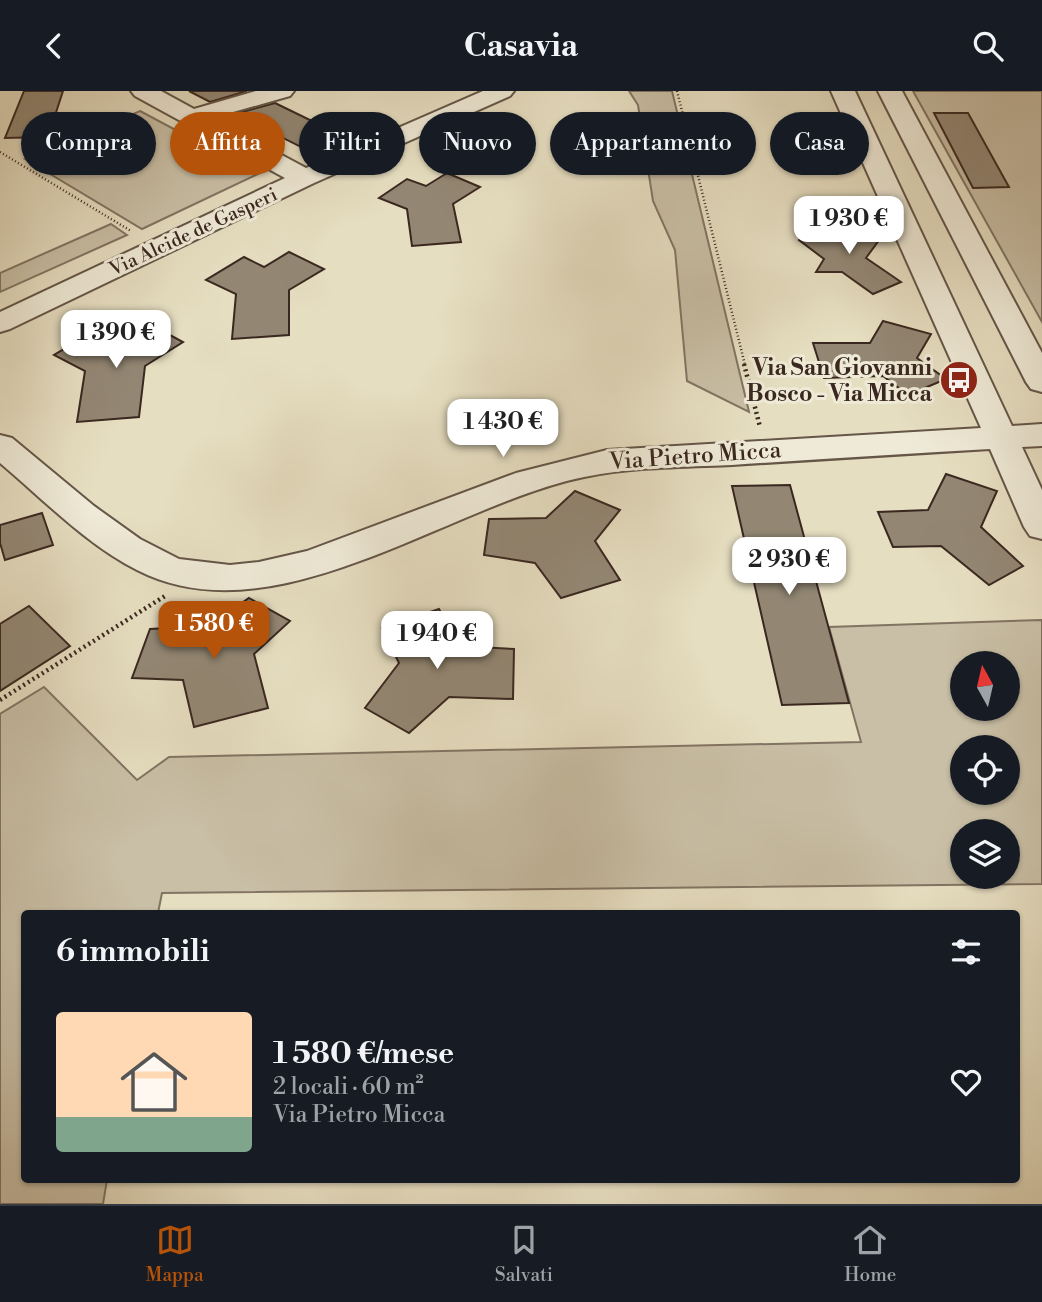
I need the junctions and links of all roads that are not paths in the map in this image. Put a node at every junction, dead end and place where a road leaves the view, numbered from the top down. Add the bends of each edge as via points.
1 (143, 91) edge
2 (282, 91) edge
3 (502, 91) edge
4 (843, 91) edge
5 (891, 91) edge
6 (182, 112) edge
7 (208, 112) edge
8 (285, 167) edge
9 (305, 178) junction
10 (0, 323) edge
11 (1042, 382) edge
12 (1042, 435) edge
13 (999, 436) junction
14 (0, 446) edge
15 (1042, 527) edge

1 - 6 street
2 - 7 street
3 - 9 street, Via Alcide de Gasperi
4 - 13 street
5 - 11 street
8 - 9 street
9 - 10 street, Via Alcide de Gasperi
12 - 13 street, Via Pietro Micca
13 - 14 street, Via Pietro Micca via 607,460 567,467 324,560 280,573 233,578 170,569 125,547
13 - 15 street

